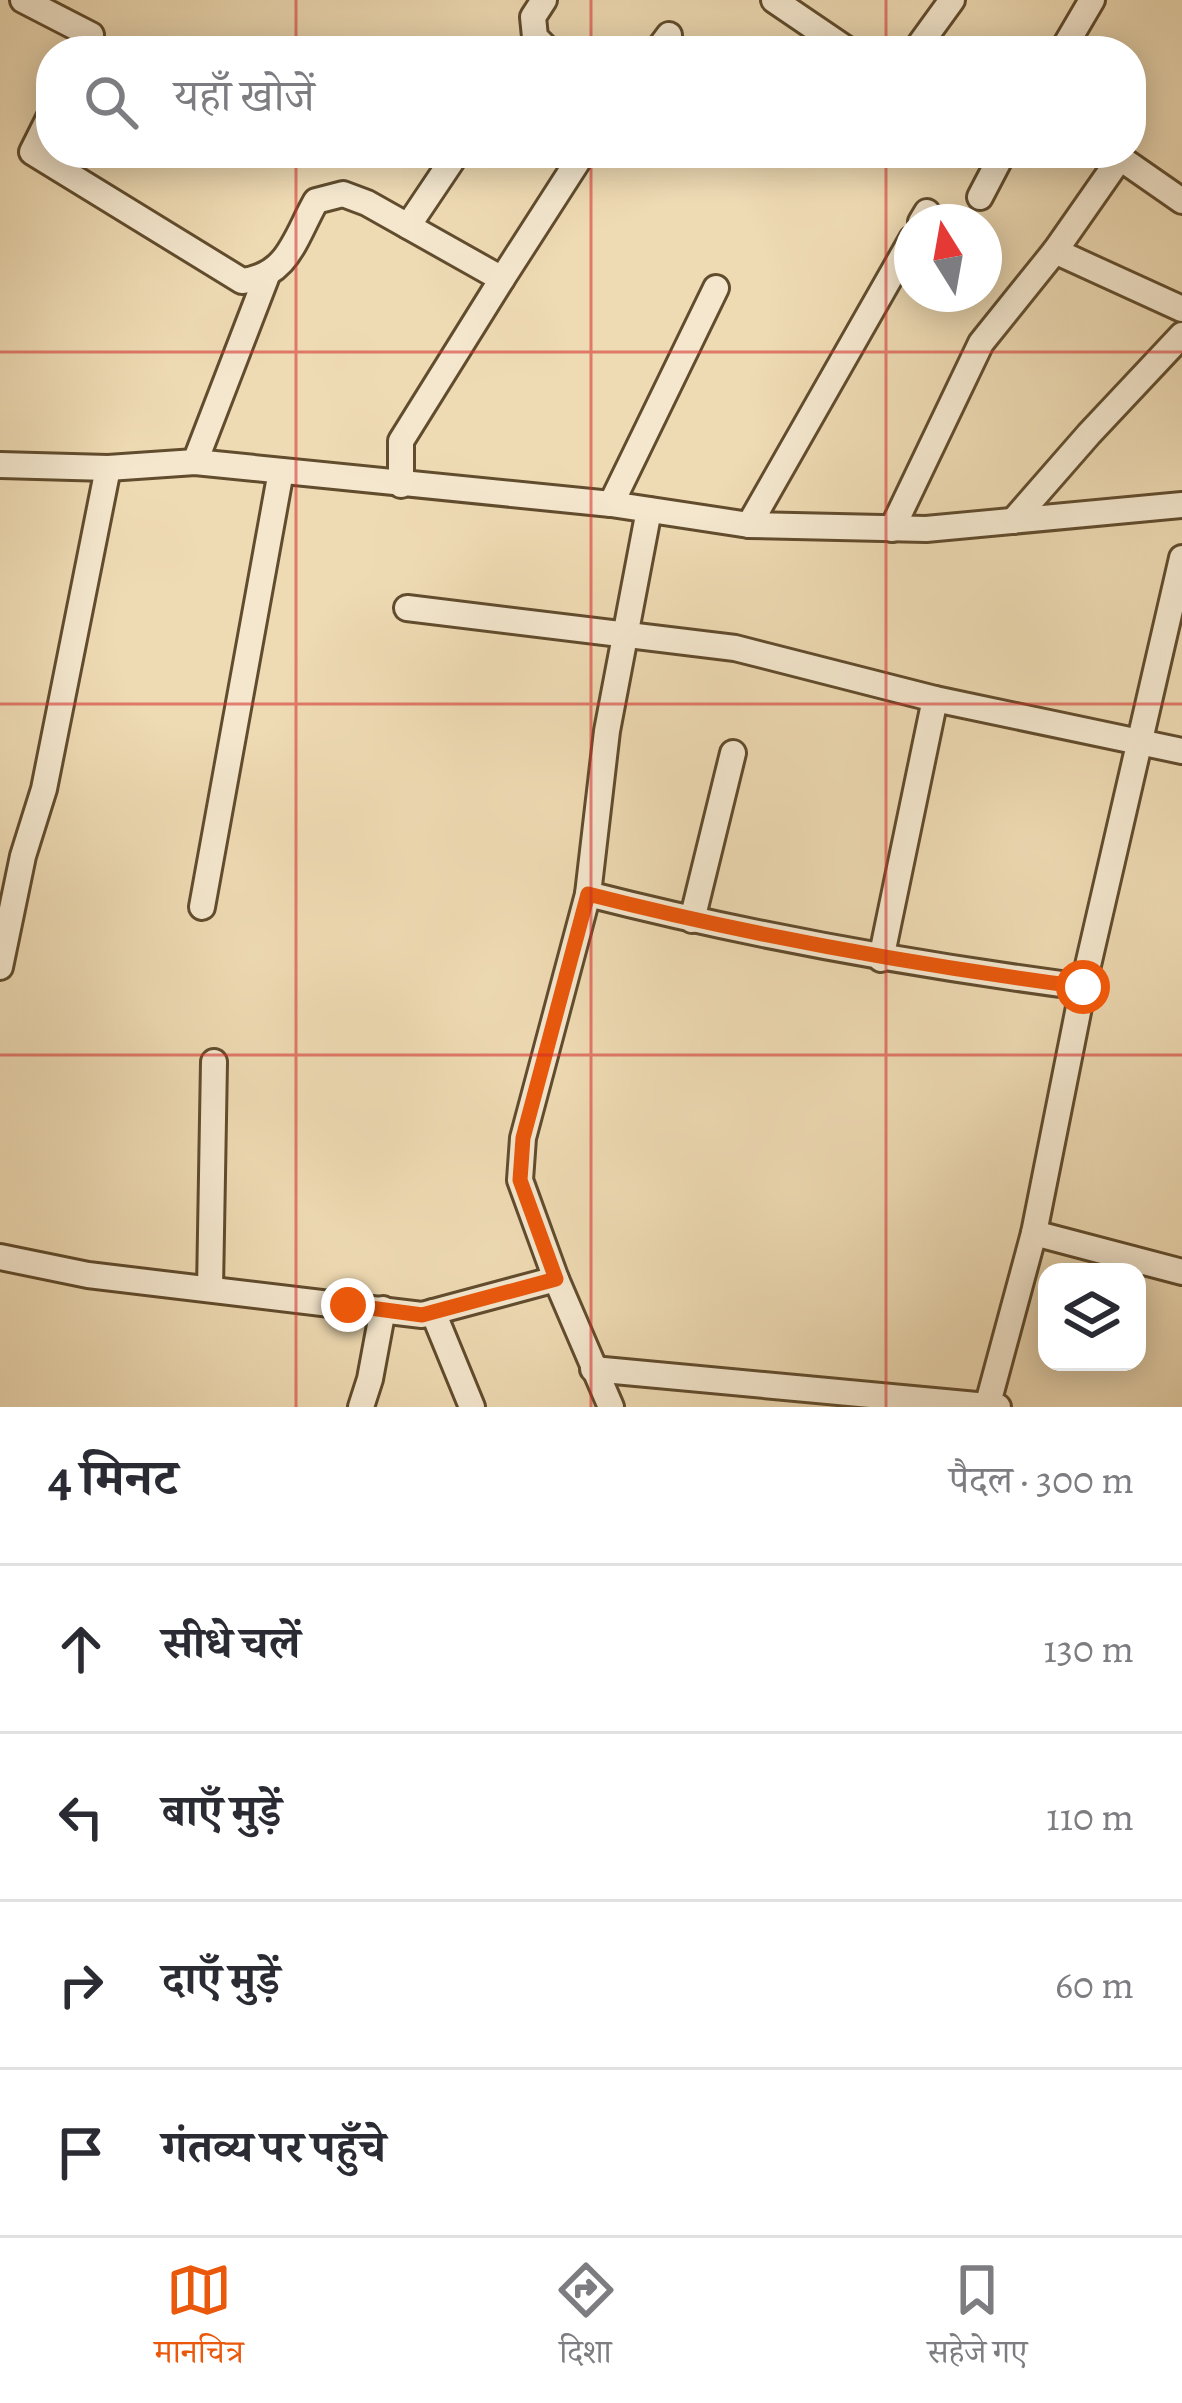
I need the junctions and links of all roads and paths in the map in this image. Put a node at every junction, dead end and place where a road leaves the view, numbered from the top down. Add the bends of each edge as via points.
1 (23, 0) edge
2 (544, 0) edge
3 (774, 0) edge
4 (952, 0) edge
5 (1092, 0) edge
6 (90, 36) edge
7 (535, 36) edge
8 (827, 36) edge
9 (926, 36) edge
10 (1071, 36) edge
11 (58, 168) edge
12 (448, 168) edge
13 (573, 168) edge
14 (996, 168) edge
15 (1109, 168) edge
16 (1135, 168) edge
17 (980, 197) dead end
18 (1182, 201) edge
19 (408, 226) junction
20 (1055, 251) junction
21 (894, 270) edge
22 (266, 278) junction
23 (502, 279) junction
24 (716, 288) dead end
25 (1182, 310) edge
26 (1182, 335) edge
27 (195, 462) junction
28 (0, 465) edge
29 (108, 468) junction
30 (280, 471) junction
31 (401, 484) junction
32 (610, 504) junction
33 (1182, 505) edge
34 (649, 510) junction
35 (1013, 521) junction
36 (749, 525) junction
37 (892, 529) junction
38 (1182, 558) edge
39 (407, 608) dead end
40 (628, 633) junction
41 (935, 698) junction
42 (1141, 742) junction
43 (1182, 751) edge
44 (733, 753) dead end
45 (588, 894) junction
46 (202, 907) dead end
47 (692, 920) junction
48 (880, 959) junction
49 (0, 967) edge
50 (1083, 987) junction
51 (214, 1062) dead end
52 (1034, 1232) junction
53 (0, 1257) edge
54 (1182, 1272) edge
55 (556, 1279) junction
56 (210, 1289) junction
57 (382, 1310) junction
58 (433, 1312) junction
59 (593, 1369) junction
60 (991, 1406) edge
61 (361, 1407) edge
62 (472, 1407) edge
63 (611, 1407) edge

1 - 6 street
2 - 7 street via 532,17
3 - 8 street
4 - 9 street
5 - 10 street
11 - 22 street via 242,280
12 - 19 street
13 - 23 street
14 - 17 street
15 - 20 street
16 - 18 street
19 - 22 street via 343,194 316,201
19 - 23 street
20 - 25 street
20 - 37 street via 981,343
21 - 36 street
22 - 27 street
23 - 31 street via 401,441
24 - 32 street
26 - 35 street
27 - 29 street
27 - 30 street
28 - 29 street
29 - 49 street
30 - 31 street
30 - 46 street
31 - 32 street
32 - 34 street
33 - 35 street
34 - 36 street
34 - 40 street
35 - 37 street
36 - 37 street
38 - 42 street
39 - 40 street
40 - 41 street via 735,648
40 - 45 street
41 - 42 street
41 - 48 street
42 - 43 street
42 - 50 street
44 - 47 street
45 - 47 street
45 - 55 street via 523,1138 520,1180
47 - 48 street
48 - 50 street
50 - 52 street
51 - 56 street
52 - 54 street
52 - 60 street
53 - 56 street
55 - 58 street
55 - 59 street
56 - 57 street
57 - 58 street
57 - 61 street
58 - 62 street
59 - 60 street
59 - 63 street

